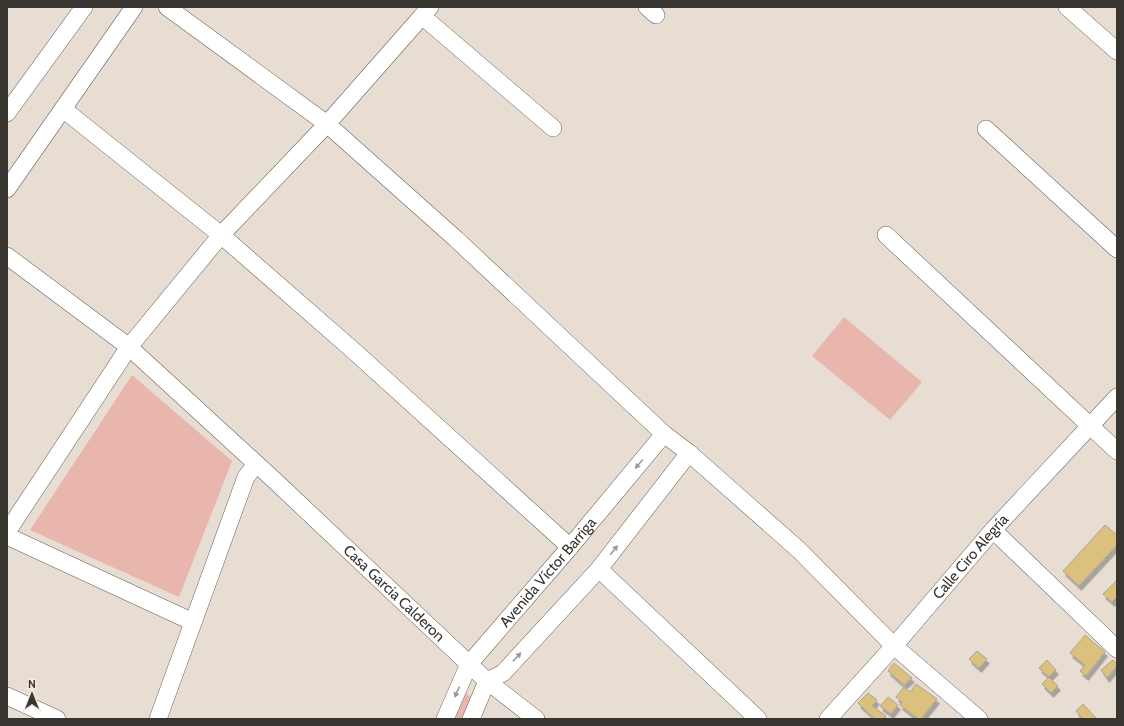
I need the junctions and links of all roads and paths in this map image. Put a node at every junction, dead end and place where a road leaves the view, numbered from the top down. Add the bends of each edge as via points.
1 (84, 7) edge
2 (134, 7) edge
3 (167, 7) edge
4 (1067, 7) edge
5 (426, 12) edge
6 (1117, 51) edge
7 (63, 109) junction
8 (7, 113) edge
9 (327, 124) junction
10 (553, 128) dead end
11 (986, 129) dead end
12 (7, 189) edge
13 (221, 235) junction
14 (886, 236) dead end
15 (1117, 249) edge
16 (7, 256) edge
17 (129, 346) junction
18 (1117, 397) edge
19 (1090, 427) junction
20 (664, 434) junction
21 (1117, 451) edge
22 (689, 453) junction
23 (256, 464) junction
24 (994, 530) junction
25 (7, 532) edge
26 (7, 536) edge
27 (570, 547) junction
28 (599, 569) junction
29 (193, 622) junction
30 (894, 646) junction
31 (1117, 649) edge
32 (469, 664) junction
33 (488, 681) junction
34 (7, 696) edge
35 (57, 719) edge
36 (158, 719) edge
37 (445, 719) edge
38 (471, 719) edge
39 (536, 719) edge
40 (758, 719) edge
41 (828, 719) edge
42 (979, 719) edge

1 - 8 street
2 - 7 street
3 - 9 street
4 - 6 street
5 - 9 street
5 - 10 street
7 - 12 street
7 - 13 street
9 - 13 street
9 - 20 street via 456,239
11 - 15 street
13 - 17 street
13 - 27 street via 355,352
14 - 19 street
16 - 17 street, Casa Garcia Calderon
17 - 23 street, Casa Garcia Calderon
17 - 25 street
18 - 19 street, Calle Ciro Alegría
19 - 21 street
19 - 24 street, Calle Ciro Alegría
20 - 22 street
20 -> 27 street, Avenida Víctor Barriga
28 -> 22 street, Avenida Víctor Barriga
22 - 30 street via 799,550
23 - 29 street via 246,477
23 - 32 street, Casa Garcia Calderon
24 - 30 street, Calle Ciro Alegría
24 - 31 street
26 - 29 street
27 - 32 street, Avenida Víctor Barriga
33 -> 28 street, Avenida Víctor Barriga via 503,673
28 - 40 street
29 - 36 street
30 - 41 street, Calle Ciro Alegría
30 - 42 street
32 - 33 street, Casa Garcia Calderon
32 -> 37 street, Avenida Víctor Barriga
33 - 38 street
33 - 39 street, Casa Garcia Calderon
34 - 35 street

